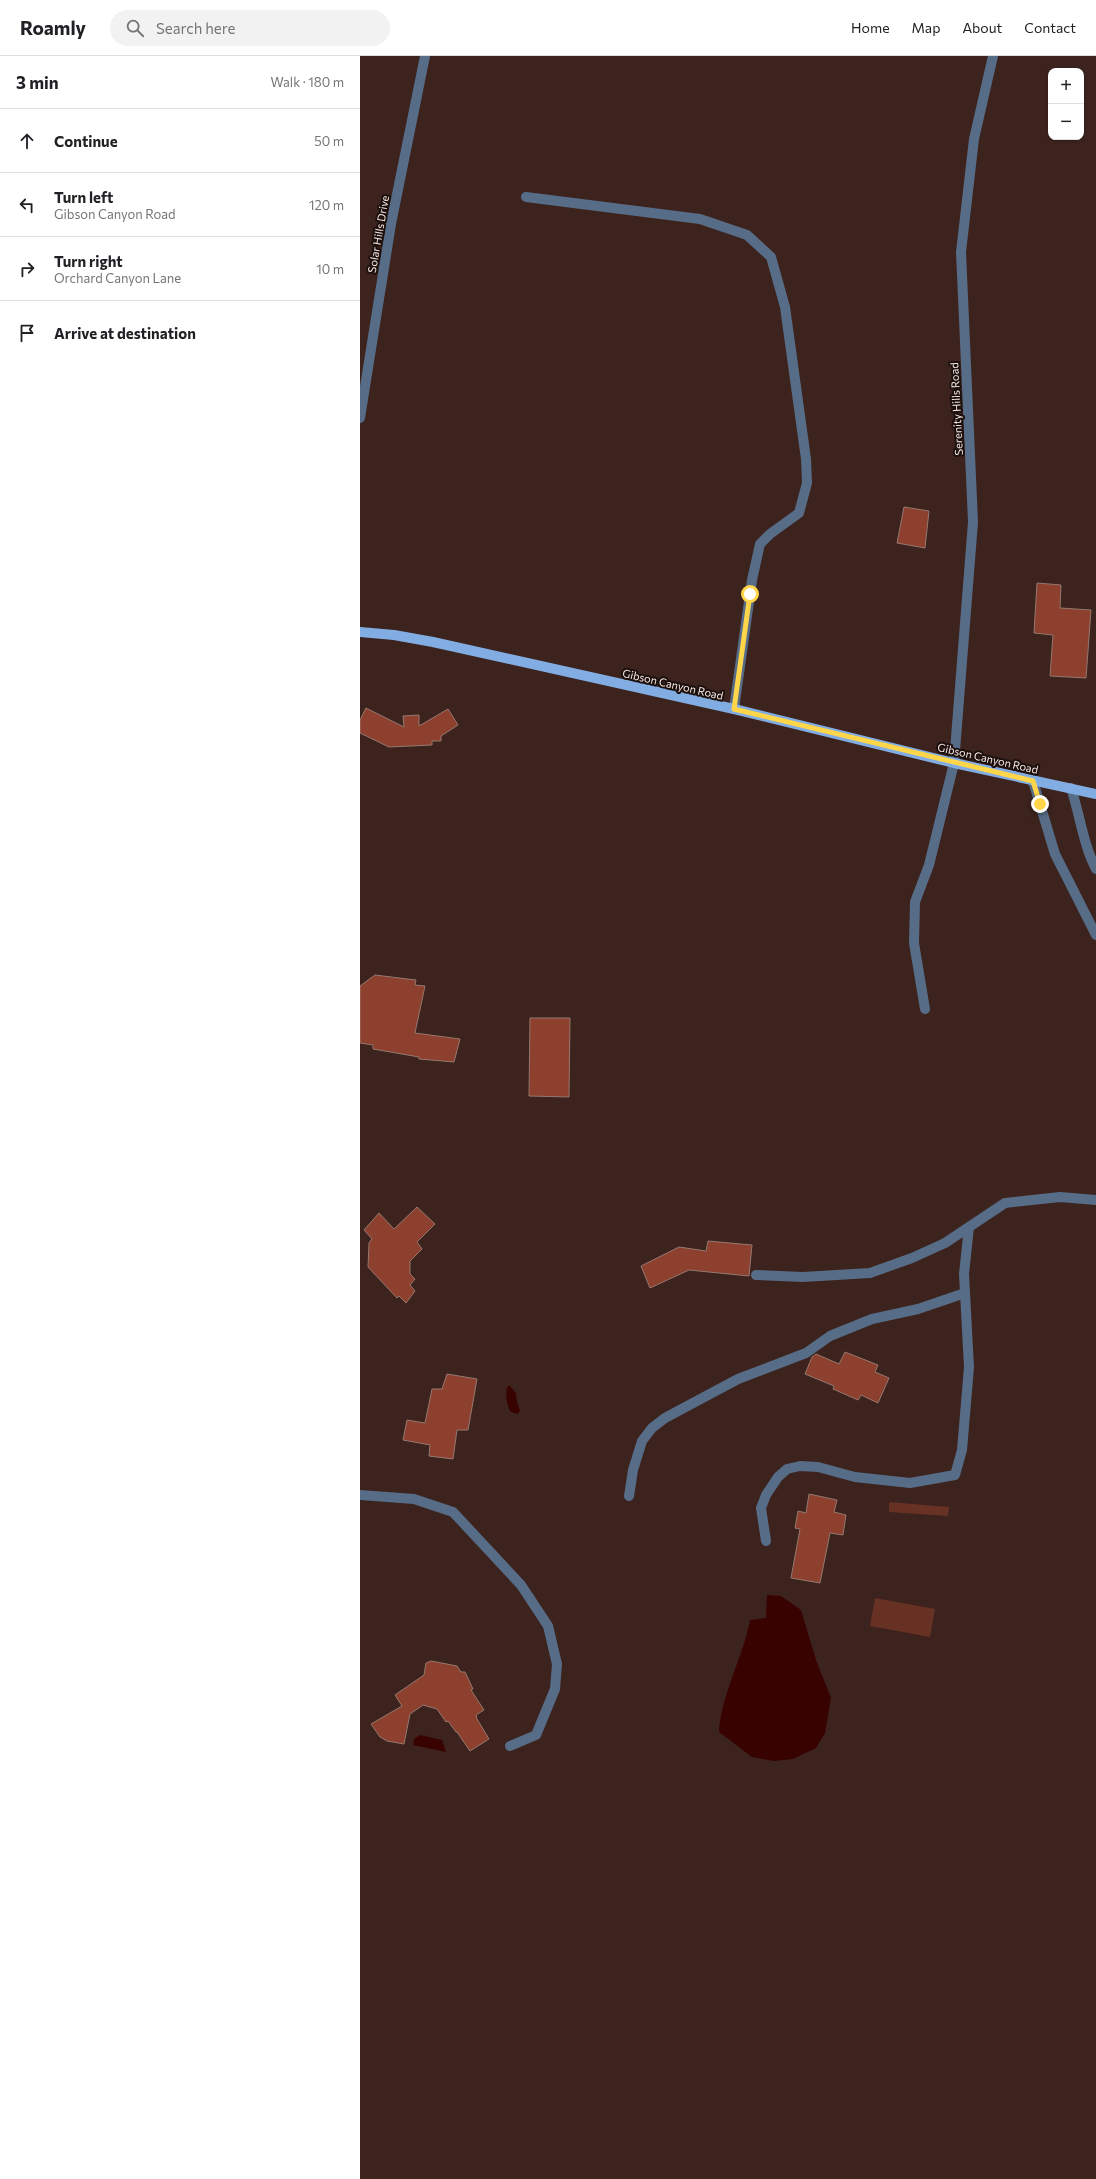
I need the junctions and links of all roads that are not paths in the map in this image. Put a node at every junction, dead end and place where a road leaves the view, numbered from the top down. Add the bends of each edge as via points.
1 (425, 56) edge
2 (992, 56) edge
3 (526, 198) dead end
4 (360, 418) edge
5 (360, 632) edge
6 (734, 709) junction
7 (954, 763) junction
8 (1033, 781) junction
9 (1071, 788) junction
10 (1096, 794) edge
11 (1096, 869) edge
12 (1096, 935) edge
13 (925, 1008) dead end
14 (1096, 1200) edge
15 (969, 1227) junction
16 (756, 1275) dead end
17 (965, 1293) junction
18 (360, 1495) edge
19 (629, 1496) dead end
20 (766, 1541) dead end
21 (510, 1746) dead end

1 - 4 street, Solar Hills Drive via 391,224
2 - 7 street, Serenity Hills Road via 974,139 961,252 972,522
3 - 6 street via 700,220 747,235 771,257 785,307 807,483 799,513 760,544 752,580
5 - 6 main road, Gibson Canyon Road via 433,642
6 - 7 main road, Gibson Canyon Road
7 - 8 main road, Gibson Canyon Road
7 - 13 street, Serenity Hills Road via 929,865 915,902 914,943
8 - 9 main road, Gibson Canyon Road
8 - 12 street via 1055,854
9 - 10 main road, Gibson Canyon Road
9 - 11 street via 1088,853
14 - 15 street via 1060,1197 1005,1203
15 - 16 street via 945,1243 870,1273 803,1277
15 - 17 street via 964,1274
17 - 19 street via 918,1309 872,1319 830,1336 806,1353 738,1379 665,1418 652,1428 642,1441 633,1470
17 - 20 street via 969,1367 962,1450 954,1475 910,1483 855,1477 818,1467 800,1466 787,1469 778,1477 761,1508
18 - 21 street via 414,1499 453,1512 521,1585 548,1626 558,1664 555,1689 536,1735

